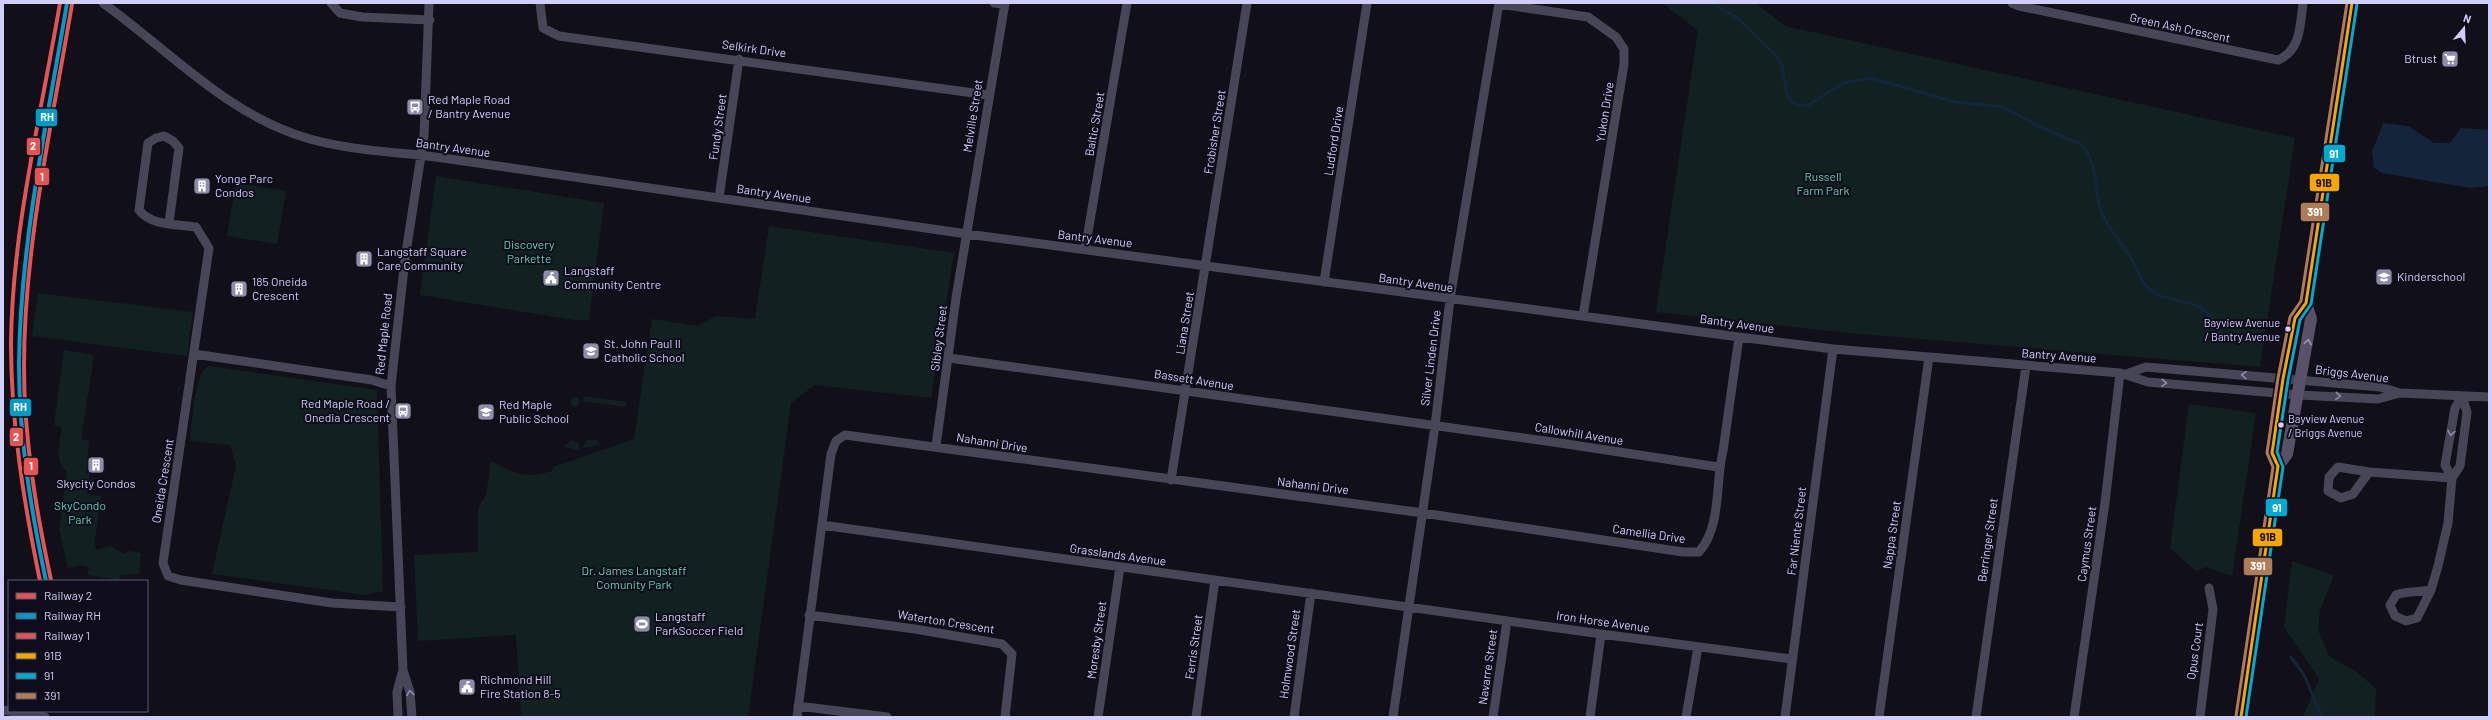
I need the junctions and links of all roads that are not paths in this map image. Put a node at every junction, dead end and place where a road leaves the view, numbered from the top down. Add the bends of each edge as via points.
1 (331, 3) edge
2 (429, 3) edge
3 (540, 3) edge
4 (994, 3) edge
5 (1127, 3) edge
6 (1247, 3) edge
7 (1367, 3) edge
8 (2012, 3) edge
9 (2304, 3) edge
10 (2352, 3) edge
11 (1005, 4) edge
12 (1499, 4) edge
13 (107, 6) edge
14 (430, 20) junction
15 (739, 59) junction
16 (988, 95) junction
17 (421, 155) junction
18 (719, 198) junction
19 (169, 223) junction
20 (967, 234) junction
21 (1085, 250) junction
22 (1206, 265) junction
23 (1324, 282) junction
24 (1450, 299) junction
25 (2306, 303) junction
26 (1584, 316) junction
27 (1739, 337) junction
28 (1833, 348) junction
29 (194, 354) junction
30 (1929, 356) junction
31 (949, 358) junction
32 (2026, 366) junction
33 (2123, 373) junction
34 (2283, 379) junction
35 (2301, 380) junction
36 (391, 386) junction
37 (1186, 391) junction
38 (2281, 392) junction
39 (2400, 393) junction
40 (2299, 395) junction
41 (2462, 396) junction
42 (2489, 397) edge
43 (1436, 426) junction
44 (936, 446) junction
45 (2278, 466) junction
46 (1718, 468) junction
47 (2369, 472) dead end
48 (2452, 478) junction
49 (1171, 480) junction
50 (1424, 513) junction
51 (822, 525) junction
52 (1120, 567) junction
53 (1215, 580) junction
54 (2209, 588) dead end
55 (2431, 590) junction
56 (1311, 593) junction
57 (401, 607) junction
58 (1410, 607) junction
59 (809, 615) junction
60 (1507, 621) junction
61 (1601, 634) junction
62 (1698, 647) junction
63 (1792, 659) junction
64 (403, 670) junction
65 (798, 706) junction
66 (15, 712) edge
67 (45, 717) edge
68 (398, 717) edge
69 (412, 717) edge
70 (797, 717) edge
71 (887, 717) edge
72 (1005, 717) edge
73 (1098, 717) edge
74 (1196, 717) edge
75 (1294, 717) edge
76 (1393, 717) edge
77 (1493, 717) edge
78 (1590, 717) edge
79 (1686, 717) edge
80 (1785, 717) edge
81 (1879, 717) edge
82 (1976, 717) edge
83 (2074, 717) edge
84 (2200, 717) edge
85 (2241, 717) edge

1 - 14 street via 340,13 362,17
2 - 14 street, Red Maple Road
3 - 15 street, Selkirk Drive via 543,28 559,36
4 - 11 street
5 - 21 street, Baltic Street
6 - 22 street, Frobisher Street
7 - 23 street, Ludford Drive
8 - 9 street, Green Ash Crescent via 2278,60 2288,56 2297,44
10 - 25 main road
11 - 16 street, Melville Street
12 - 24 street, Silver Linden Drive
12 - 26 street, Yukon Drive via 1588,17 1616,37 1624,48 1622,78
13 - 17 street, Bantry Avenue via 223,97 282,129 311,139
14 - 17 street, Red Maple Road
15 - 16 street, Selkirk Drive
15 - 18 street, Fundy Street
16 - 20 street, Melville Street
17 - 18 street, Bantry Avenue
17 - 36 street, Red Maple Road via 405,259
18 - 20 street, Bantry Avenue
19 - 19 street via 152,221 144,217 139,210 148,144 164,136 174,141 179,148
19 - 29 street via 196,227 209,248
20 - 21 street, Bantry Avenue
20 - 31 street, Sibley Street
21 - 22 street, Bantry Avenue
22 - 23 street, Bantry Avenue
22 - 37 street, Liana Street
23 - 24 street, Bantry Avenue
24 - 26 street, Bantry Avenue
24 - 43 street, Silver Linden Drive
25 - 34 main road via 2295,318
35 -> 25 main road via 2311,319
26 - 27 street, Bantry Avenue
27 - 28 street, Bantry Avenue
27 - 46 street, Camellia Drive via 1723,451
28 - 30 street, Bantry Avenue
28 - 63 street, Far Niente Street
29 - 36 street via 372,380
29 - 57 street, Oneida Crescent via 163,563 168,576 332,603
30 - 32 street, Bantry Avenue
30 - 81 street, Nappa Street
31 - 37 street, Bassett Avenue
31 - 44 street, Sibley Street
32 - 33 street, Bantry Avenue
32 - 82 street, Berringer Street
34 -> 33 street, Bantry Avenue via 2146,367
33 -> 38 street, Bantry Avenue via 2148,382
33 - 83 street, Caymus Street
34 - 35 street, Bantry Avenue
34 - 38 main road
35 - 39 street, Briggs Avenue via 2380,387
35 - 40 main road
36 - 57 street, Red Maple Road
37 - 43 street, Bassett Avenue
37 - 49 street, Liana Street
38 - 40 street, Bantry Avenue
38 - 45 main road via 2272,453
40 -> 39 street, Briggs Avenue via 2378,399
39 - 41 street, Briggs Avenue
40 - 45 main road via 2288,454
41 - 42 street, Briggs Avenue
41 - 48 street via 2467,412 2460,466
41 -> 48 street via 2455,408 2445,465
43 - 46 street, Callowhill Avenue
43 - 50 street, Silver Linden Drive
44 - 49 street, Nahanni Drive
44 - 51 street, Nahanni Drive via 845,435 836,441 831,454
45 - 85 main road
46 - 50 street, Camellia Drive via 1711,532 1699,552 1683,552
47 - 48 street
48 - 55 street via 2444,543
49 - 50 street, Nahanni Drive
50 - 58 street, Silver Linden Drive
51 - 52 street, Grasslands Avenue
51 - 59 street, Nahanni Drive
52 - 53 street, Grasslands Avenue
52 - 73 street, Moresby Street
53 - 56 street, Grasslands Avenue
53 - 74 street, Ferris Street
54 - 84 street, Opus Court via 2213,609
55 - 55 street via 2417,594 2406,591 2396,595 2390,605 2395,616 2406,621 2417,618
56 - 58 street, Grasslands Avenue
56 - 75 street, Holmwood Street
57 - 64 street, Red Maple Road
58 - 60 street, Iron Horse Avenue
58 - 76 street, Silver Linden Drive
59 - 65 street, Nahanni Drive
59 - 72 street, Waterton Crescent via 1002,644 1012,654
60 - 61 street, Iron Horse Avenue
60 - 77 street, Navarre Street
61 - 62 street, Iron Horse Avenue
61 - 78 street
62 - 63 street, Iron Horse Avenue
62 - 79 street
63 - 80 street, Far Niente Street
64 - 68 street, Red Maple Road via 397,692
69 -> 64 street, Red Maple Road via 410,692
65 - 70 street, Nahanni Drive
65 - 71 street
66 - 67 street

